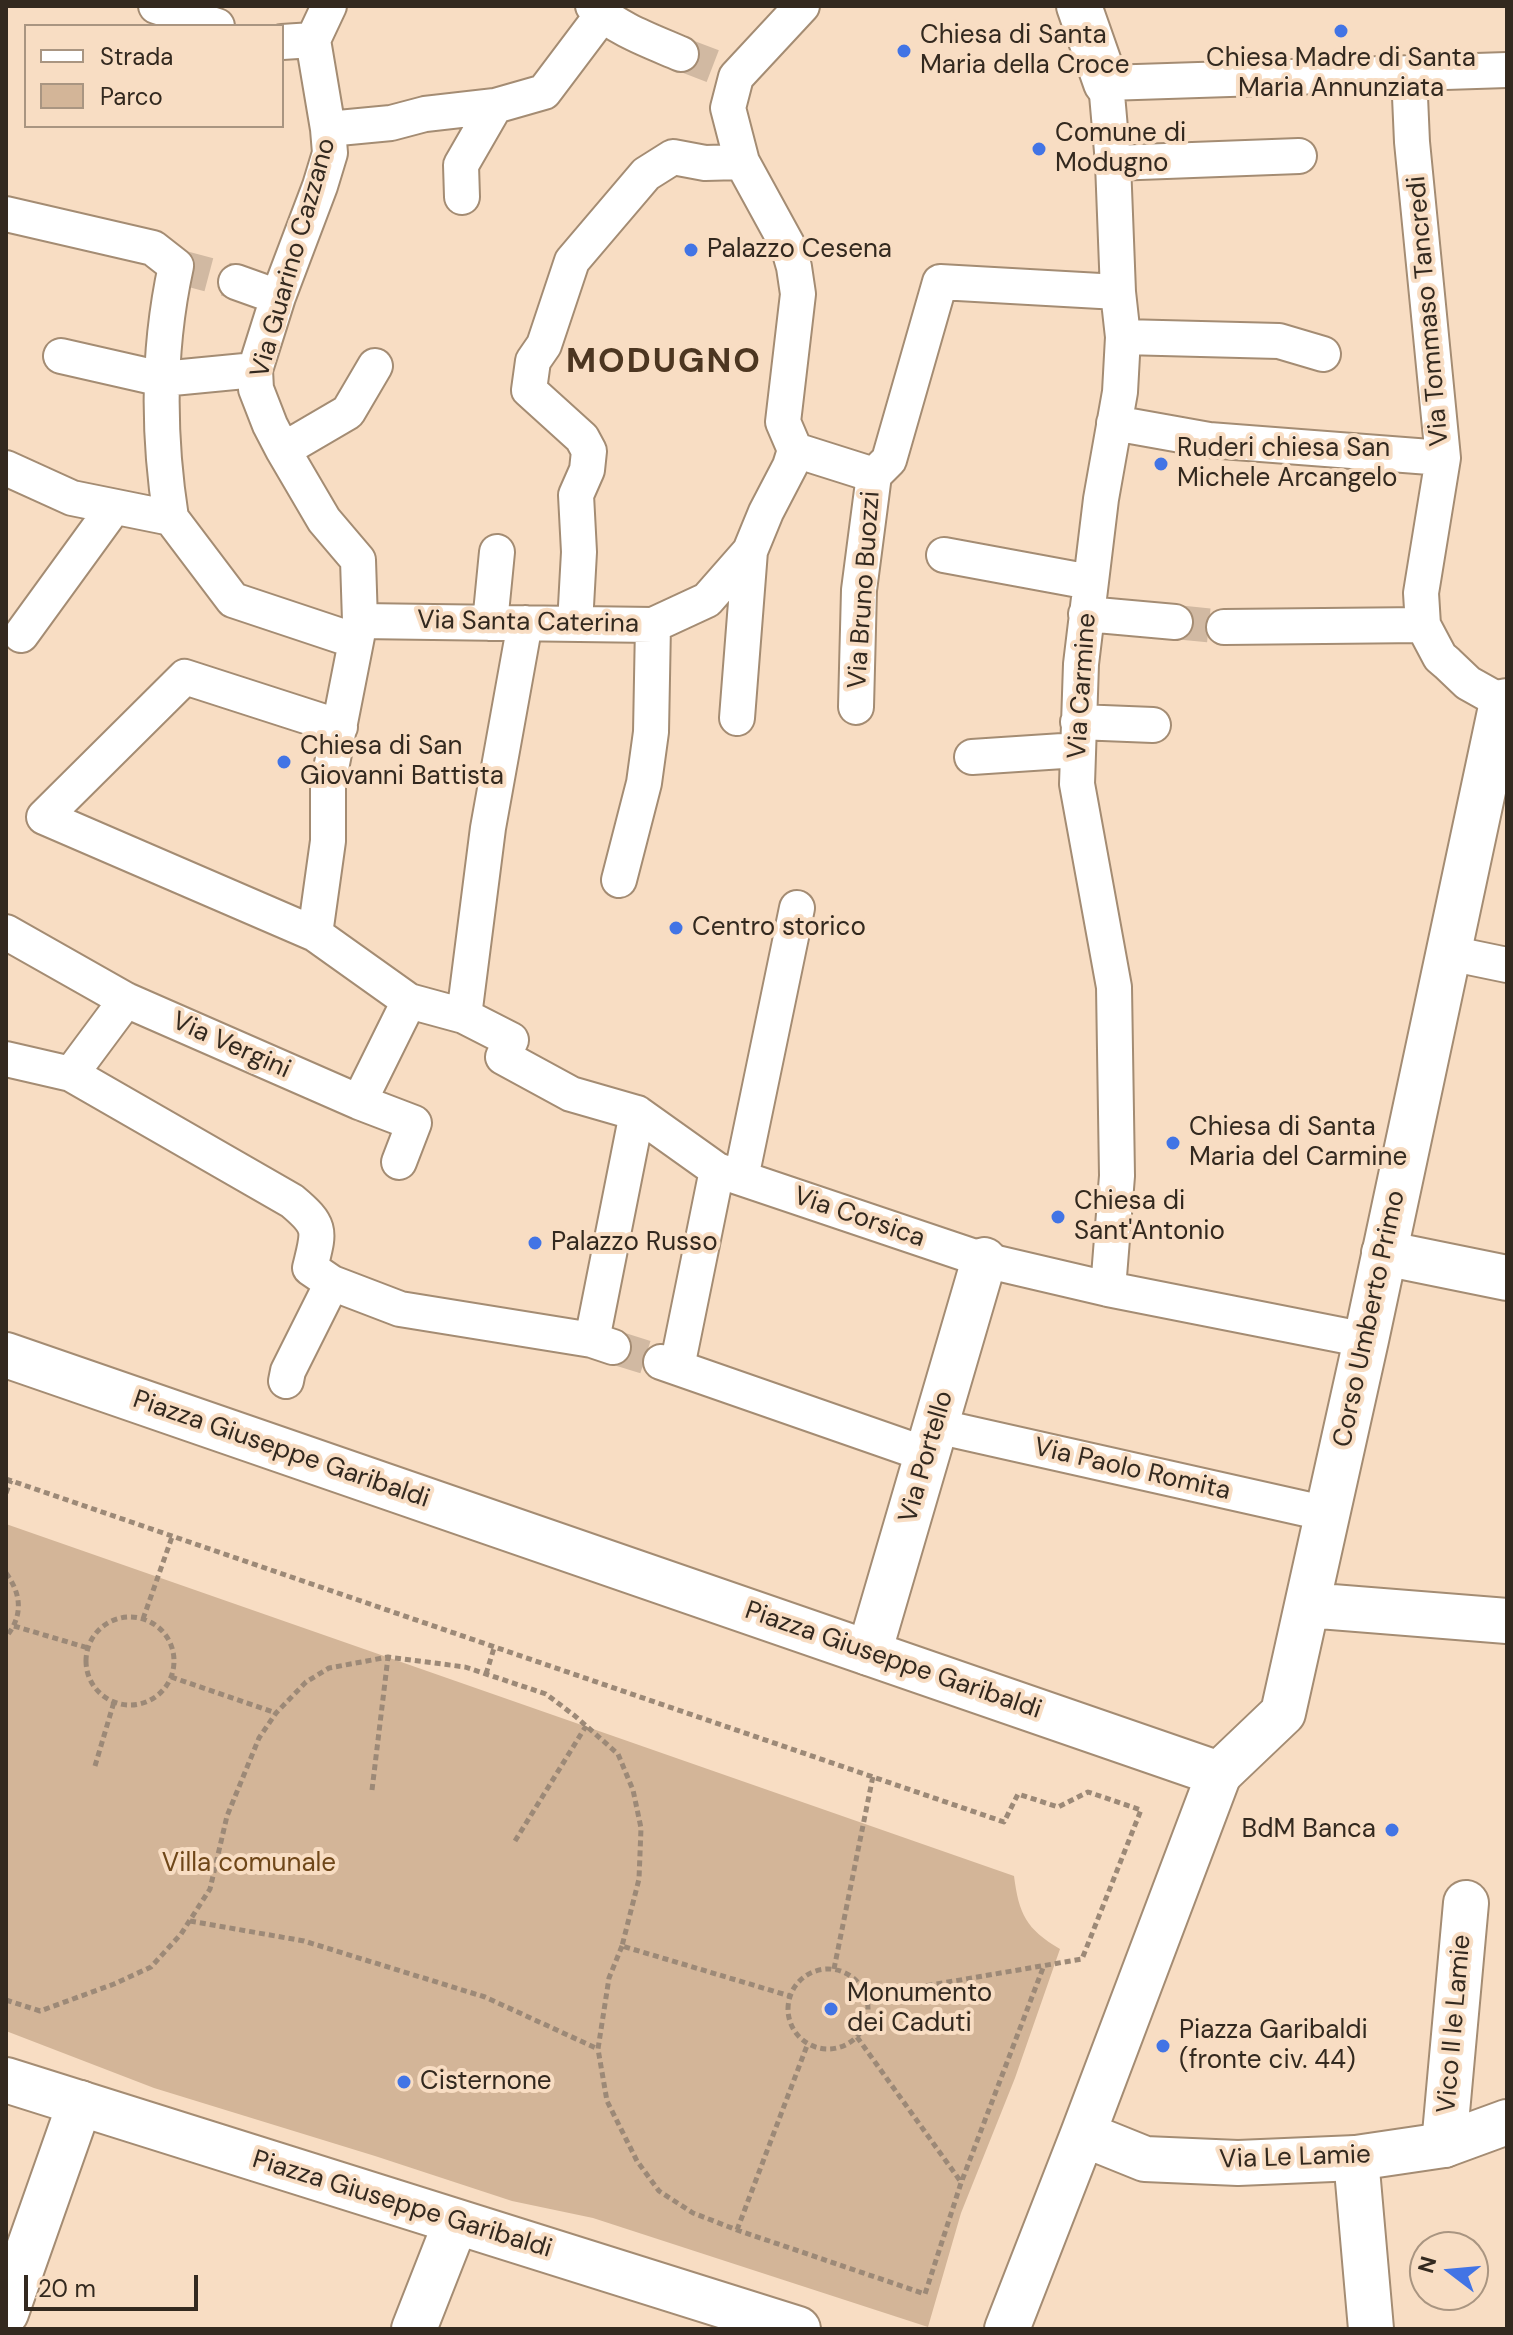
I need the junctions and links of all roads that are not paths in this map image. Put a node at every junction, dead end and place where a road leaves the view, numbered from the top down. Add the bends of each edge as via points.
1 (156, 6) edge
2 (329, 6) edge
3 (802, 6) edge
4 (1079, 6) edge
5 (598, 11) edge
6 (642, 20) edge
7 (211, 24) edge
8 (297, 41) edge
9 (681, 54) tunnel mouth
10 (1507, 70) edge
11 (1409, 74) junction
12 (1106, 83) junction
13 (495, 106) junction
14 (328, 129) junction
15 (1299, 156) dead end
16 (742, 162) junction
17 (1113, 163) junction
18 (462, 197) dead end
19 (6, 214) edge
20 (236, 282) tunnel mouth
21 (1118, 292) junction
22 (278, 297) junction
23 (1123, 337) junction
24 (1323, 354) dead end
25 (61, 356) dead end
26 (375, 366) dead end
27 (255, 370) junction
28 (162, 379) junction
29 (1114, 423) junction
30 (283, 450) junction
31 (795, 450) junction
32 (1443, 458) junction
33 (6, 468) edge
34 (874, 475) junction
35 (114, 507) junction
36 (171, 518) junction
37 (750, 551) junction
38 (497, 552) dead end
39 (944, 555) dead end
40 (1088, 598) junction
41 (1175, 622) tunnel mouth
42 (490, 623) junction
43 (525, 623) junction
44 (575, 624) junction
45 (653, 625) junction
46 (1423, 625) junction
47 (1224, 627) tunnel mouth
48 (358, 631) junction
49 (21, 635) dead end
50 (1504, 702) edge
51 (856, 707) dead end
52 (737, 718) dead end
53 (1153, 725) dead end
54 (340, 727) junction
55 (1078, 736) junction
56 (972, 757) dead end
57 (619, 880) dead end
58 (797, 908) dead end
59 (6, 932) edge
60 (315, 934) junction
61 (1449, 953) junction
62 (1507, 965) edge
63 (126, 1000) junction
64 (409, 1001) junction
65 (464, 1016) junction
66 (6, 1059) edge
67 (71, 1074) junction
68 (359, 1102) junction
69 (637, 1113) junction
70 (399, 1162) dead end
71 (729, 1174) junction
72 (1384, 1253) junction
73 (984, 1260) junction
74 (1507, 1278) edge
75 (332, 1283) junction
76 (1108, 1289) junction
77 (1366, 1340) junction
78 (6, 1355) edge
79 (286, 1381) dead end
80 (932, 1441) junction
81 (1328, 1514) junction
82 (1307, 1605) junction
83 (1507, 1621) edge
84 (869, 1653) junction
85 (1219, 1774) junction
86 (1466, 1903) dead end
87 (6, 2080) edge
88 (80, 2103) junction
89 (1507, 2122) edge
90 (1083, 2134) junction
91 (1444, 2145) junction
92 (1356, 2158) junction
93 (456, 2222) junction
94 (6, 2313) edge
95 (414, 2329) edge
96 (798, 2329) edge
97 (1007, 2329) edge
98 (1371, 2329) edge

1 - 7 street
2 - 8 street
3 - 16 street via 728,73 728,108
4 - 12 street
5 - 6 street
5 - 13 street, Via Guarino Cazzano via 544,92
6 - 9 street
8 - 14 street
10 - 11 street
11 - 12 street
11 - 32 street, Via Tommaso Tancredi
12 - 17 street, Via Carmine
13 - 14 street, Via Guarino Cazzano
13 - 18 street via 461,165
14 - 22 street, Via Guarino Cazzano via 330,153
15 - 17 street
16 - 31 street via 794,267 798,294 783,422
16 - 44 street via 673,157 646,174 572,261 544,345 533,361 529,390 582,438 589,451 576,495
17 - 21 street, Via Carmine
19 - 28 street via 153,248 176,266
20 - 22 street
21 - 23 street, Via Carmine
21 - 34 street, Via Bruno Buozzi via 940,282 889,460
22 - 27 street, Via Guarino Cazzano
23 - 24 street via 1279,341
23 - 29 street, Via Carmine
25 - 28 street
26 - 30 street via 348,412
27 - 28 street
27 - 30 street, Via Guarino Cazzano via 256,389
28 - 36 street
29 - 32 street via 1209,440
29 - 40 street, Via Carmine
30 - 48 street, Via Guarino Cazzano via 324,520 358,560
31 - 34 street
31 - 37 street, Via Santa Caterina
32 - 46 street, Via Tommaso Tancredi via 1421,593
33 - 35 street via 72,498
34 - 51 street, Via Bruno Buozzi via 859,590
35 - 36 street
35 - 49 street
36 - 48 street, Via Santa Caterina via 233,600
37 - 45 street, Via Santa Caterina via 707,600
37 - 52 street
38 - 42 street
39 - 40 street
40 - 41 street
40 - 55 street, Via Carmine
42 - 43 street, Via Santa Caterina
42 - 48 street, Via Santa Caterina
43 - 44 street, Via Santa Caterina
43 - 65 street via 488,828
44 - 45 street, Via Santa Caterina
45 - 57 street via 651,732
46 - 47 street
46 - 50 street, Via Tommaso Tancredi via 1440,657 1468,683
48 - 54 street, Via Guarino Cazzano
50 - 61 street, Corso Umberto Primo
53 - 55 street
54 - 60 street, Via Guarino Cazzano via 328,784 328,841
54 - 60 street via 185,677 44,817
55 - 56 street
55 - 76 street, Via Carmine via 1077,784 1114,987 1117,1176
58 - 71 street
59 - 63 street, Via Vergini
60 - 64 street
61 - 62 street
61 - 72 street, Corso Umberto Primo
63 - 67 street
63 - 68 street, Via Vergini
64 - 65 street, Via Corsica
64 - 68 street
65 - 69 street, Via Corsica via 511,1040 503,1057 571,1094
66 - 67 street
67 - 75 street via 292,1201 313,1219 317,1238 310,1268
68 - 70 street, Via Vergini via 414,1123
69 - 71 street, Via Corsica
69 - 75 street via 602,1343 400,1309
71 - 73 street, Via Corsica
71 - 80 street, Via Paolo Romita via 669,1364
72 - 74 street
72 - 77 street, Corso Umberto Primo
73 - 76 street, Via Corsica
73 - 80 street, Via Portello
75 - 79 street
76 - 77 street, Via Corsica
77 - 81 street, Corso Umberto Primo
78 - 84 street, Piazza Giuseppe Garibaldi
80 - 81 street, Via Paolo Romita
80 - 84 street, Via Portello
81 - 82 street, Corso Umberto Primo
82 - 83 street
82 - 85 street, Corso Umberto Primo via 1283,1713
84 - 85 street, Piazza Giuseppe Garibaldi
85 - 90 street
86 - 91 street, Vico II le Lamie
87 - 88 street, Piazza Giuseppe Garibaldi
88 - 93 street, Piazza Giuseppe Garibaldi
88 - 94 street
89 - 91 street, Via Le Lamie
90 - 92 street, Via Le Lamie via 1145,2159 1238,2163
90 - 97 street
91 - 92 street, Via Le Lamie
92 - 98 street
93 - 95 street
93 - 96 street, Piazza Giuseppe Garibaldi

